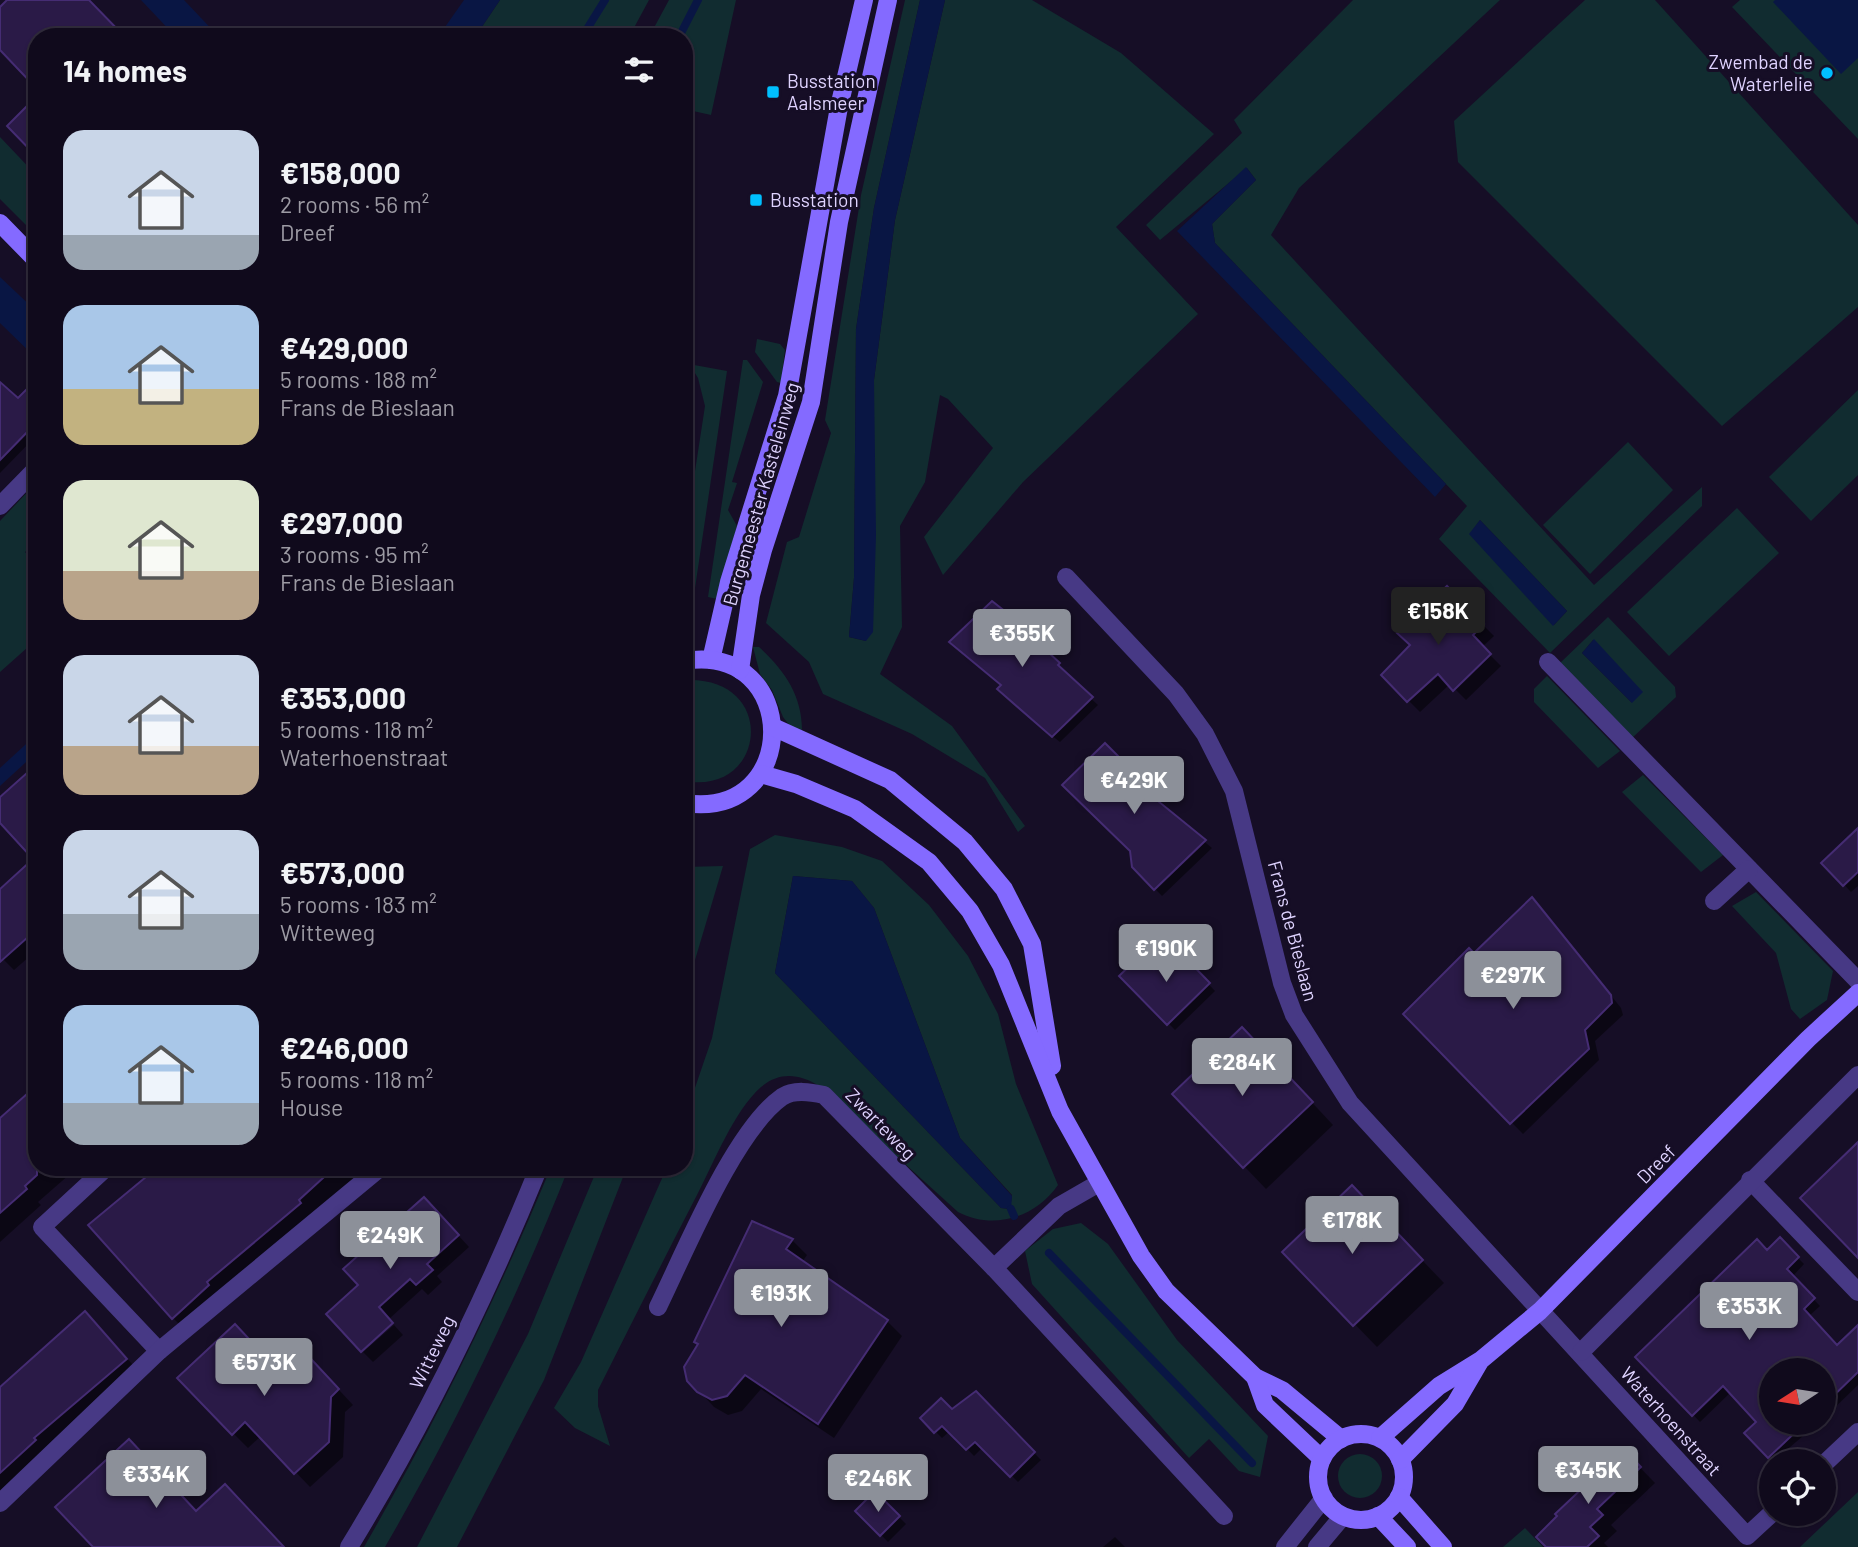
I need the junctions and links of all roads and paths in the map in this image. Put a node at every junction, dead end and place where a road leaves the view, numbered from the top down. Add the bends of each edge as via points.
1 (864, 0) edge
2 (888, 0) edge
3 (0, 223) edge
4 (28, 252) edge
5 (28, 477) edge
6 (0, 506) edge
7 (1066, 577) dead end
8 (711, 660) junction
9 (693, 661) edge
10 (1548, 662) dead end
11 (740, 670) junction
12 (774, 727) junction
13 (761, 774) junction
14 (693, 803) edge
15 (1749, 869) junction
16 (1714, 901) dead end
17 (1858, 981) edge
18 (1858, 993) edge
19 (1858, 1075) edge
20 (1060, 1111) junction
21 (97, 1176) edge
22 (370, 1176) edge
23 (535, 1176) edge
24 (1750, 1180) junction
25 (1099, 1183) junction
26 (994, 1268) junction
27 (1858, 1292) edge
28 (658, 1307) dead end
29 (1540, 1311) junction
30 (159, 1351) junction
31 (1581, 1352) junction
32 (1481, 1360) junction
33 (1255, 1377) junction
34 (1858, 1432) edge
35 (1380, 1438) junction
36 (1340, 1439) junction
37 (1836, 1453) edge
38 (1322, 1460) junction
39 (1400, 1460) junction
40 (1399, 1497) junction
41 (1324, 1498) junction
42 (0, 1503) edge
43 (1224, 1516) dead end
44 (1343, 1516) junction
45 (1378, 1516) junction
46 (1759, 1525) edge
47 (349, 1547) edge
48 (1285, 1547) edge
49 (1317, 1547) edge
50 (1407, 1547) edge
51 (1443, 1547) edge

1 - 8 main road, Burgemeester Kasteleinweg via 839,107 787,396 729,582
2 - 11 main road, Burgemeester Kasteleinweg via 839,222 811,401 751,595
3 - 4 main road
5 - 6 street
7 - 29 street, Frans de Bieslaan via 1176,694 1228,777 1282,983 1315,1051 1366,1121
8 - 9 main road
8 - 11 main road
10 - 15 street
11 - 12 main road via 757,684 769,704
12 - 13 main road via 772,750
12 - 20 main road via 890,780 965,842 1004,889 1032,944
13 - 14 main road via 738,795 719,803
13 - 20 main road via 855,809 929,862 970,911 1001,965
15 - 16 street
15 - 17 street
18 - 29 main road, Dreef
19 - 24 street
20 - 25 main road
21 - 30 street via 42,1227
22 - 30 street
23 - 47 street, Witteweg via 434,1398
24 - 27 street
24 - 31 street
25 - 26 street via 1059,1206
25 - 33 main road via 1166,1291
26 - 28 street, Zwarteweg via 824,1095 805,1091 783,1096 740,1143
26 - 43 street, Zwarteweg
29 - 31 street, Waterhoenstraat
29 - 32 main road, Dreef
30 - 42 street
31 - 46 street, Waterhoenstraat via 1747,1536
32 - 35 main road, Dreef via 1438,1386
32 - 39 main road, Dreef via 1455,1404
33 - 36 main road via 1282,1390
33 - 38 main road via 1265,1405
34 - 37 street
35 - 36 main road via 1364,1434
35 - 39 main road
36 - 38 main road
38 - 41 main road via 1319,1483
39 - 40 main road via 1404,1475
40 - 45 main road
40 - 51 main road
41 - 44 main road
41 - 48 street
44 - 45 main road via 1360,1520
44 - 49 street
45 - 50 main road

